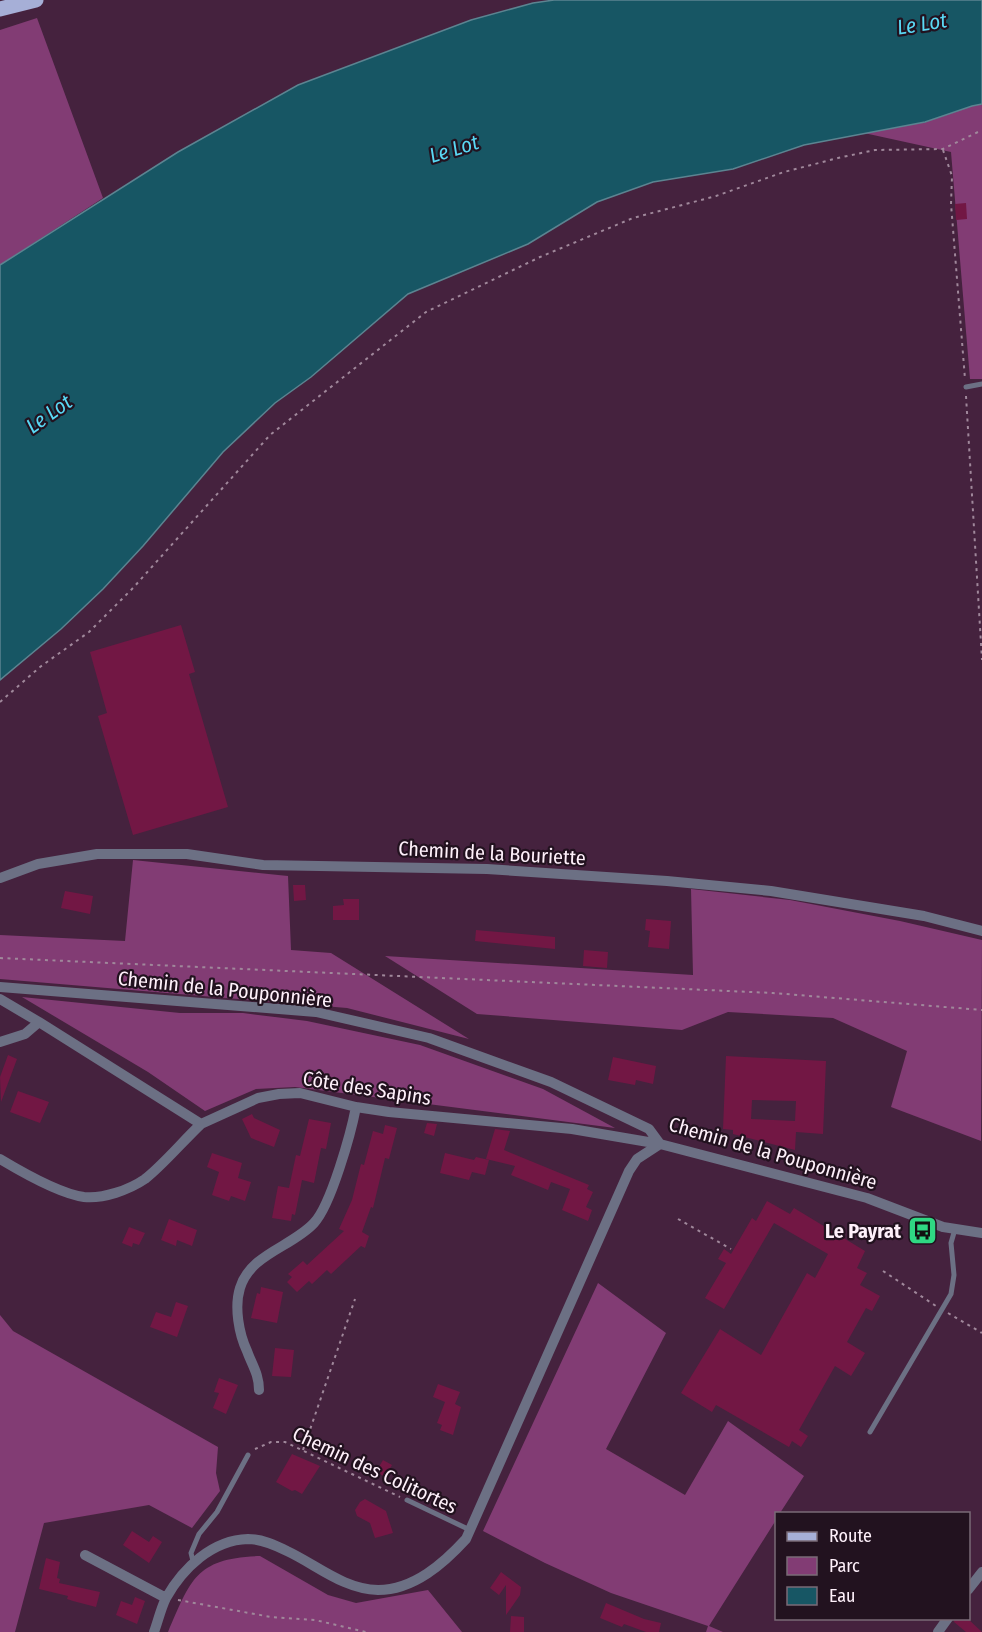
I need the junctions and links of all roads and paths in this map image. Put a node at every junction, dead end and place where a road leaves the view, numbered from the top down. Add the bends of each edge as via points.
1 (36, 0) edge
2 (0, 9) edge
3 (982, 130) edge
4 (943, 149) junction
5 (982, 384) edge
6 (966, 387) junction
7 (982, 660) edge
8 (0, 702) edge
9 (0, 878) edge
10 (982, 931) edge
11 (0, 958) edge
12 (0, 987) edge
13 (0, 999) edge
14 (982, 1010) edge
15 (39, 1022) junction
16 (0, 1042) edge
17 (356, 1107) junction
18 (201, 1124) junction
19 (660, 1144) junction
20 (0, 1159) edge
21 (678, 1218) dead end
22 (955, 1229) junction
23 (982, 1233) edge
24 (731, 1249) dead end
25 (882, 1271) dead end
26 (355, 1299) dead end
27 (942, 1310) junction
28 (982, 1333) edge
29 (259, 1390) dead end
30 (870, 1432) dead end
31 (303, 1450) junction
32 (248, 1455) joint
33 (406, 1500) joint
34 (470, 1530) junction
35 (85, 1555) dead end
36 (193, 1562) junction
37 (982, 1572) edge
38 (970, 1589) edge
39 (166, 1598) junction
40 (154, 1632) edge
41 (366, 1632) edge

1 - 2 main road
3 - 4 path
4 - 6 path via 952,176
4 - 8 path via 875,150 847,156 633,218 426,312 270,435 89,632
5 - 6 lane
6 - 7 path
9 - 10 street, Chemin de la Bouriette via 38,864 97,854 187,854 262,865 487,869 771,891 924,916
11 - 14 path via 773,993
12 - 19 street, Chemin de la Pouponnière via 316,1012 429,1038 551,1082 649,1129
13 - 15 street
15 - 16 street via 26,1034
15 - 18 street
17 - 18 street, Côte des Sapins via 300,1094 279,1094 258,1098
17 - 19 street, Côte des Sapins via 572,1129
17 - 29 street via 329,1196 316,1222 256,1263 239,1289 237,1306 243,1341 257,1373
18 - 20 street, Côte des Sapins via 144,1179 96,1198 81,1197 46,1183
19 - 22 street, Chemin de la Pouponnière via 867,1198
19 - 34 street via 637,1159 629,1171
21 - 24 path
22 - 23 street, Chemin de la Pouponnière
22 - 27 lane via 951,1243 951,1294
25 - 27 path
26 - 31 path
27 - 28 path
27 - 30 lane
31 - 32 path, Chemin des Colitortes via 285,1442 271,1442
31 - 33 path, Chemin des Colitortes
32 - 36 lane via 217,1512 198,1534 191,1553
33 - 34 lane, Chemin des Colitortes
34 - 36 street via 449,1558 421,1577 402,1586 378,1590 334,1578 267,1542 248,1539 225,1544
35 - 39 street
36 - 39 street
37 - 38 street
39 - 40 street
39 - 41 path via 271,1617 315,1620

